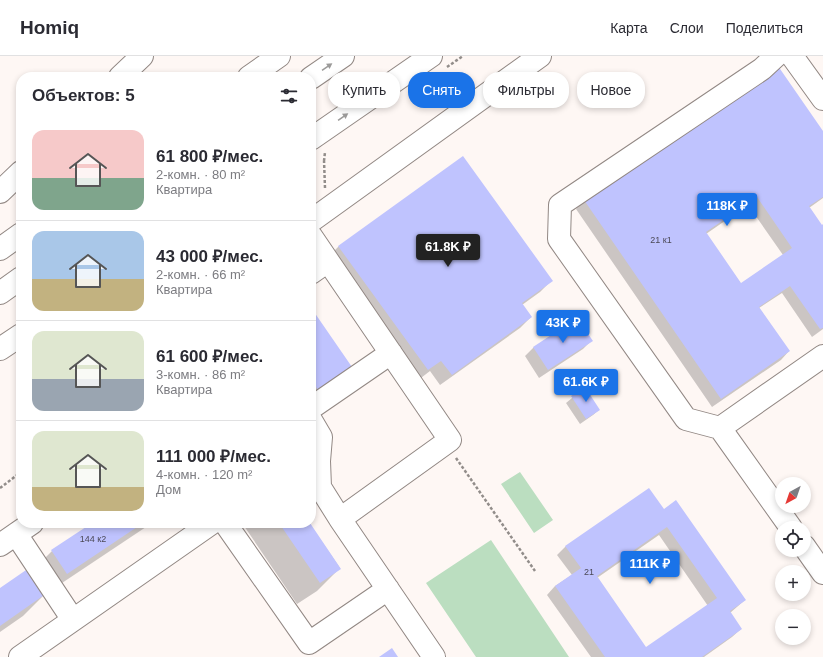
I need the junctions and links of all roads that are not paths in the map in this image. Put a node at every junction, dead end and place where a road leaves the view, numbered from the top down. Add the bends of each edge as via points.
1 (142, 56) edge
2 (279, 56) edge
3 (343, 56) edge
4 (431, 56) edge
5 (540, 56) edge
6 (776, 56) edge
7 (792, 56) edge
8 (125, 72) edge
9 (256, 72) edge
10 (316, 75) edge
11 (823, 99) edge
12 (316, 136) edge
13 (16, 177) edge
14 (0, 192) edge
15 (316, 217) edge
16 (16, 238) edge
17 (0, 249) edge
18 (316, 255) edge
19 (319, 267) edge
20 (16, 282) edge
21 (0, 293) edge
22 (16, 338) edge
23 (0, 349) edge
24 (391, 353) junction
25 (823, 356) edge
26 (316, 405) edge
27 (316, 428) edge
28 (720, 428) junction
29 (340, 519) junction
30 (786, 521) edge
31 (205, 528) edge
32 (229, 528) edge
33 (16, 534) edge
34 (811, 556) edge
35 (823, 572) edge
36 (388, 589) junction
37 (73, 620) junction
38 (314, 650) edge
39 (20, 657) edge
40 (434, 657) edge

1 - 8 main road
2 - 9 main road
10 -> 3 main road
12 -> 4 main road
5 - 15 main road
6 - 28 main road via 762,69 560,205 559,239 686,419
7 - 11 main road
13 - 14 main road
16 - 17 main road
18 - 19 main road
19 - 24 main road
20 - 21 main road
22 - 23 main road
24 - 26 main road
24 - 29 main road via 450,440
25 - 28 main road
27 - 29 main road via 321,437 320,487
28 - 30 main road
29 - 36 main road
31 - 37 main road
32 - 38 main road
33 - 37 main road
34 - 35 main road
36 - 38 main road
36 - 40 main road
37 - 39 main road

